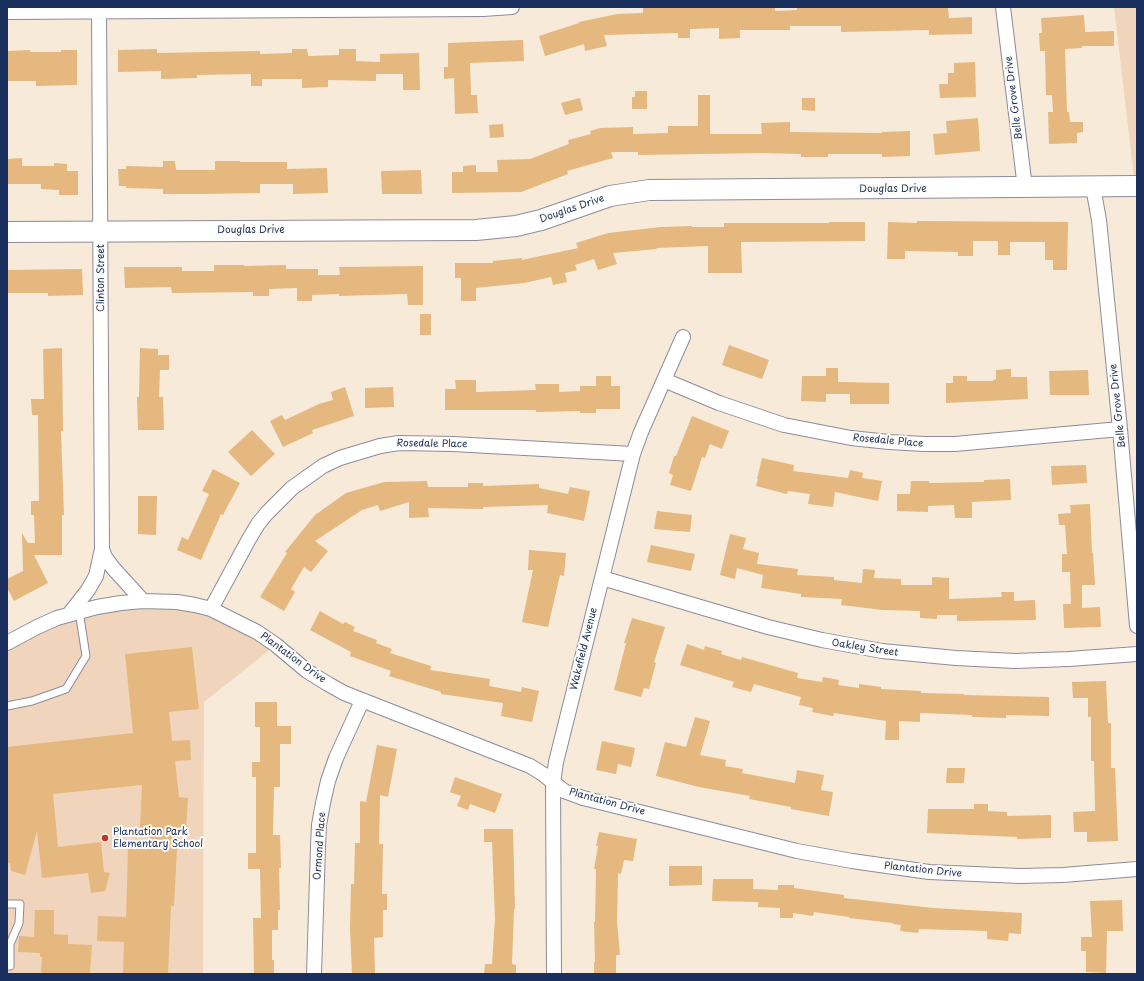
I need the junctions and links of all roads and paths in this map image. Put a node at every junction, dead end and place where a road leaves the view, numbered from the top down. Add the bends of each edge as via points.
1 (512, 7) edge
2 (1003, 7) edge
3 (99, 9) edge
4 (7, 12) edge
5 (1137, 186) edge
6 (1093, 187) junction
7 (1025, 188) junction
8 (101, 231) junction
9 (7, 232) edge
10 (683, 337) dead end
11 (664, 380) junction
12 (1120, 429) junction
13 (633, 454) junction
14 (102, 549) junction
15 (602, 578) junction
16 (143, 601) junction
17 (211, 609) junction
18 (75, 612) junction
19 (1137, 626) edge
20 (7, 643) edge
21 (1137, 654) edge
22 (362, 701) junction
23 (7, 706) edge
24 (554, 783) junction
25 (1137, 869) edge
26 (7, 904) edge
27 (8, 944) edge
28 (7, 966) edge
29 (314, 974) edge
30 (554, 974) edge

1 - 3 street via 475,10
2 - 7 street, Belle Grove Drive
3 - 4 street
3 - 8 street, Clinton Street
5 - 6 street, Douglas Drive
6 - 7 street, Douglas Drive
6 - 12 street, Belle Grove Drive
7 - 8 street, Douglas Drive via 649,190 610,196 516,226 483,229
8 - 9 street, Douglas Drive
8 - 14 street, Clinton Street
10 - 11 street, Wakefield Avenue
11 - 12 street, Rosedale Place via 719,403 784,425 889,442 955,444
11 - 13 street, Wakefield Avenue
12 - 19 street, Belle Grove Drive
13 - 15 street, Wakefield Avenue
13 - 17 street, Rosedale Place via 399,443 346,455 323,466 292,488 267,513 249,539
14 - 16 street, Clinton Street via 113,568
14 - 18 street, Clinton Street via 96,576
15 - 21 street, Oakley Street via 781,630 852,647 915,655 1015,661
15 - 24 street, Wakefield Avenue via 559,751
16 - 17 street, Plantation Drive via 177,602
16 - 18 street, Plantation Drive
17 - 22 street, Plantation Drive via 257,632 312,674
18 - 20 street, Plantation Drive via 36,627
18 - 23 lane via 86,656 66,689 32,701
22 - 24 street, Plantation Drive via 530,766
22 - 29 street, Ormond Place via 336,758 328,781 319,824
24 - 25 street, Plantation Drive via 583,798 797,851 877,865 929,872 1020,876
24 - 30 street, Wakefield Avenue
26 - 27 lane via 20,904 20,923
27 - 28 lane via 10,966

